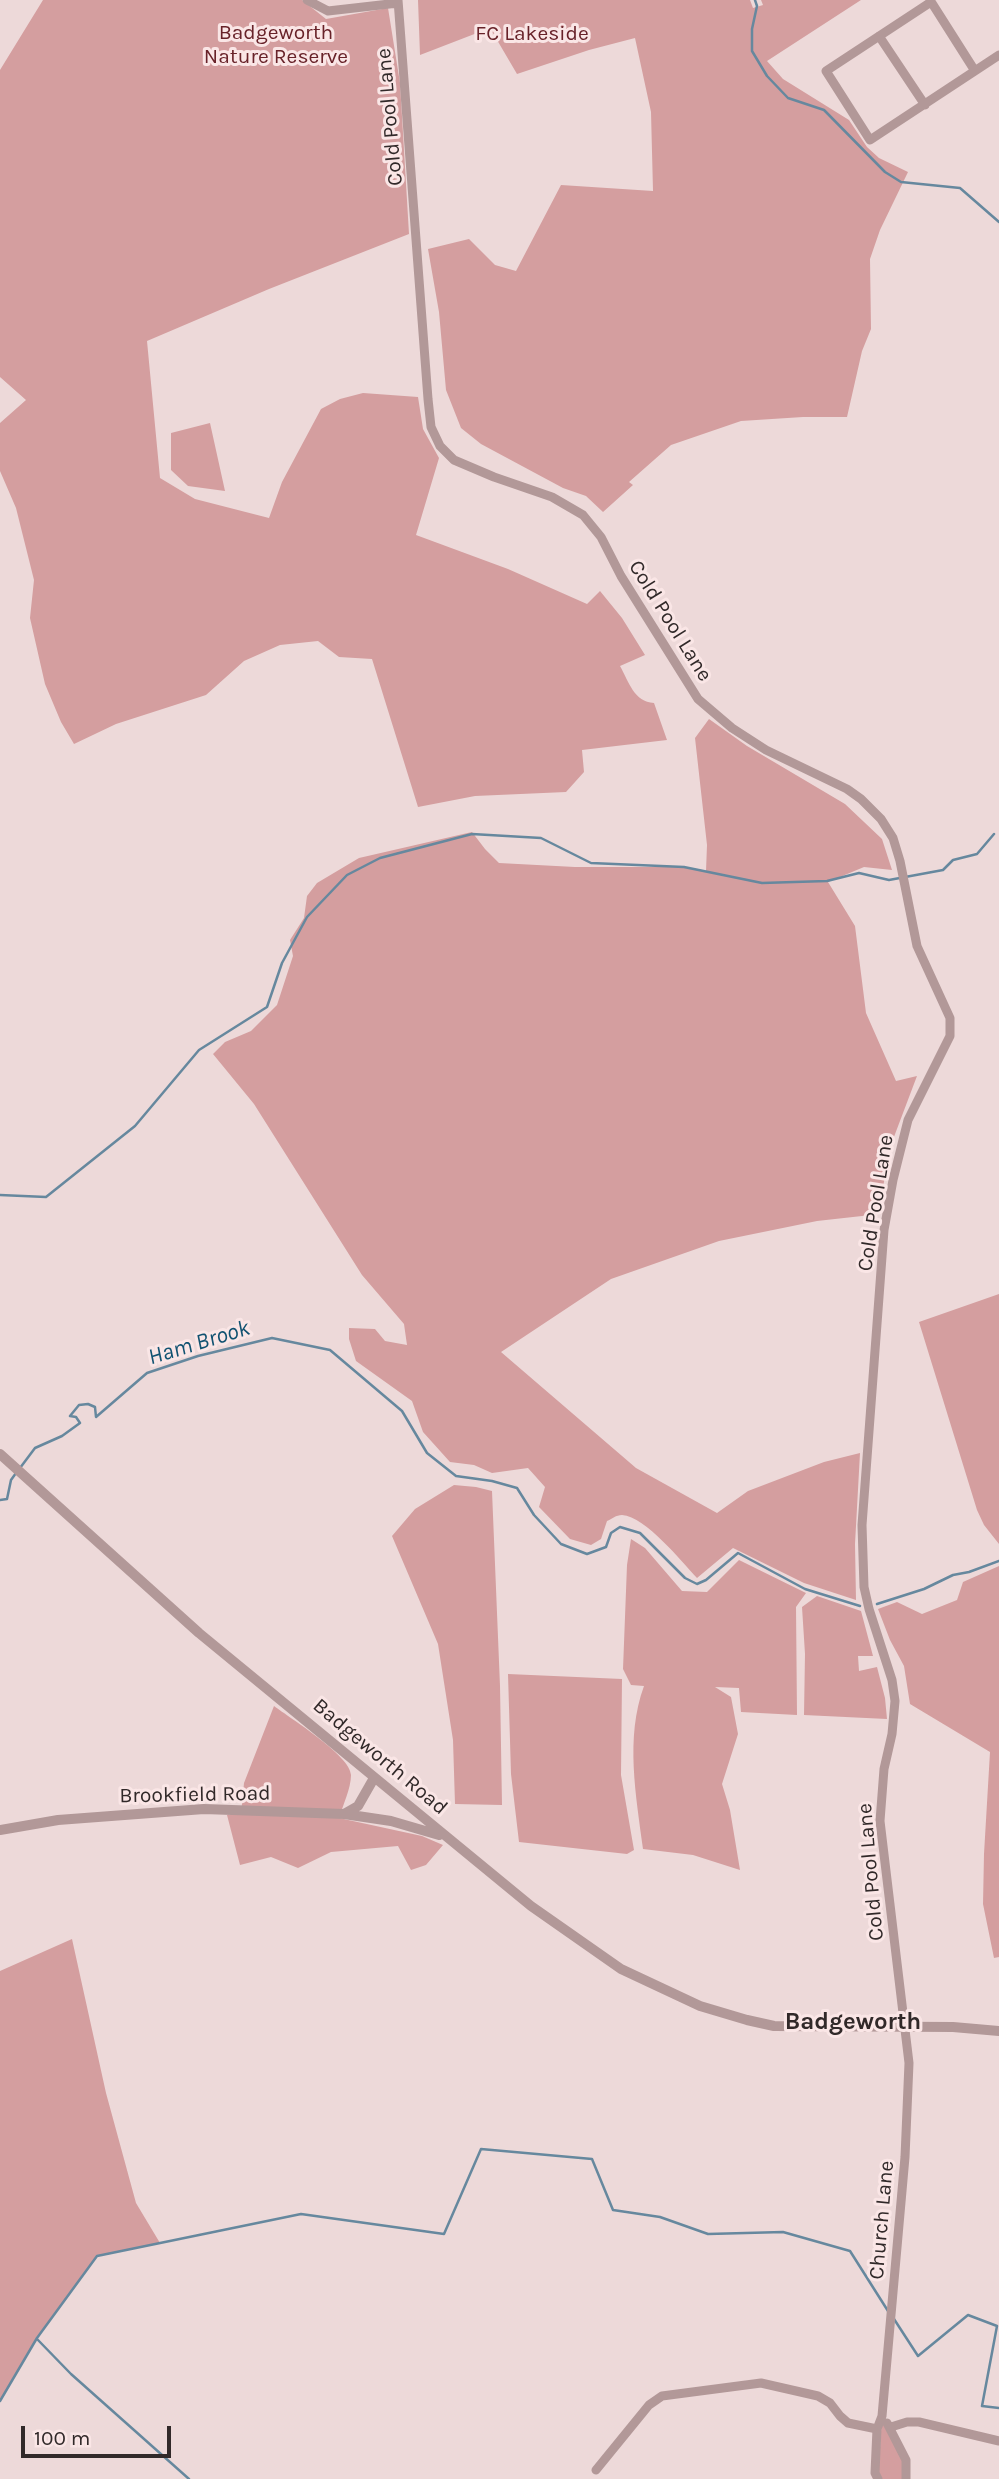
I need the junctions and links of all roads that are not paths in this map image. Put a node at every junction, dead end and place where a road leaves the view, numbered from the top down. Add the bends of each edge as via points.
1 (307, 0) edge
2 (930, 1) edge
3 (398, 2) edge
4 (879, 36) junction
5 (999, 55) edge
6 (975, 71) junction
7 (925, 105) junction
8 (0, 1454) edge
9 (374, 1777) junction
10 (401, 1800) junction
11 (344, 1814) junction
12 (391, 1821) junction
13 (0, 1830) edge
14 (445, 1836) junction
15 (905, 2027) junction
16 (999, 2031) edge
17 (882, 2416) junction
18 (891, 2427) junction
19 (877, 2429) junction
20 (999, 2441) edge
21 (596, 2470) dead end
22 (877, 2479) edge
23 (905, 2479) edge

1 - 3 street via 328,11
2 - 4 street
2 - 6 street
3 - 15 street, Cold Pool Lane via 428,399 431,426 440,446 454,460 552,497 583,515 601,537 698,699 766,750 847,789 881,819 900,861 917,946 950,1018 950,1036 908,1119 884,1230 862,1525 864,1587 895,1701 880,1821
4 - 7 street
4 - 7 street via 827,71 870,140
5 - 6 street
6 - 7 street
8 - 9 street, Badgeworth Road via 199,1633
9 - 10 street, Badgeworth Road
9 - 11 street via 358,1806
10 - 12 street via 405,1810
10 - 14 street, Badgeworth Road
11 - 12 street, Brookfield Road
11 - 13 street, Brookfield Road via 204,1809 58,1820
12 - 14 street, Brookfield Road
14 - 15 street, Badgeworth Road via 531,1906 621,1969 700,2006 774,2026
15 - 16 street, Badgeworth Road
15 - 17 street, Church Lane via 909,2063 905,2157
17 - 18 street
17 - 19 street, Church Lane
18 - 20 street via 919,2422
18 - 23 street via 906,2460
19 - 21 street via 848,2423 818,2396 761,2384 662,2396 649,2405
19 - 22 street, Church Lane

